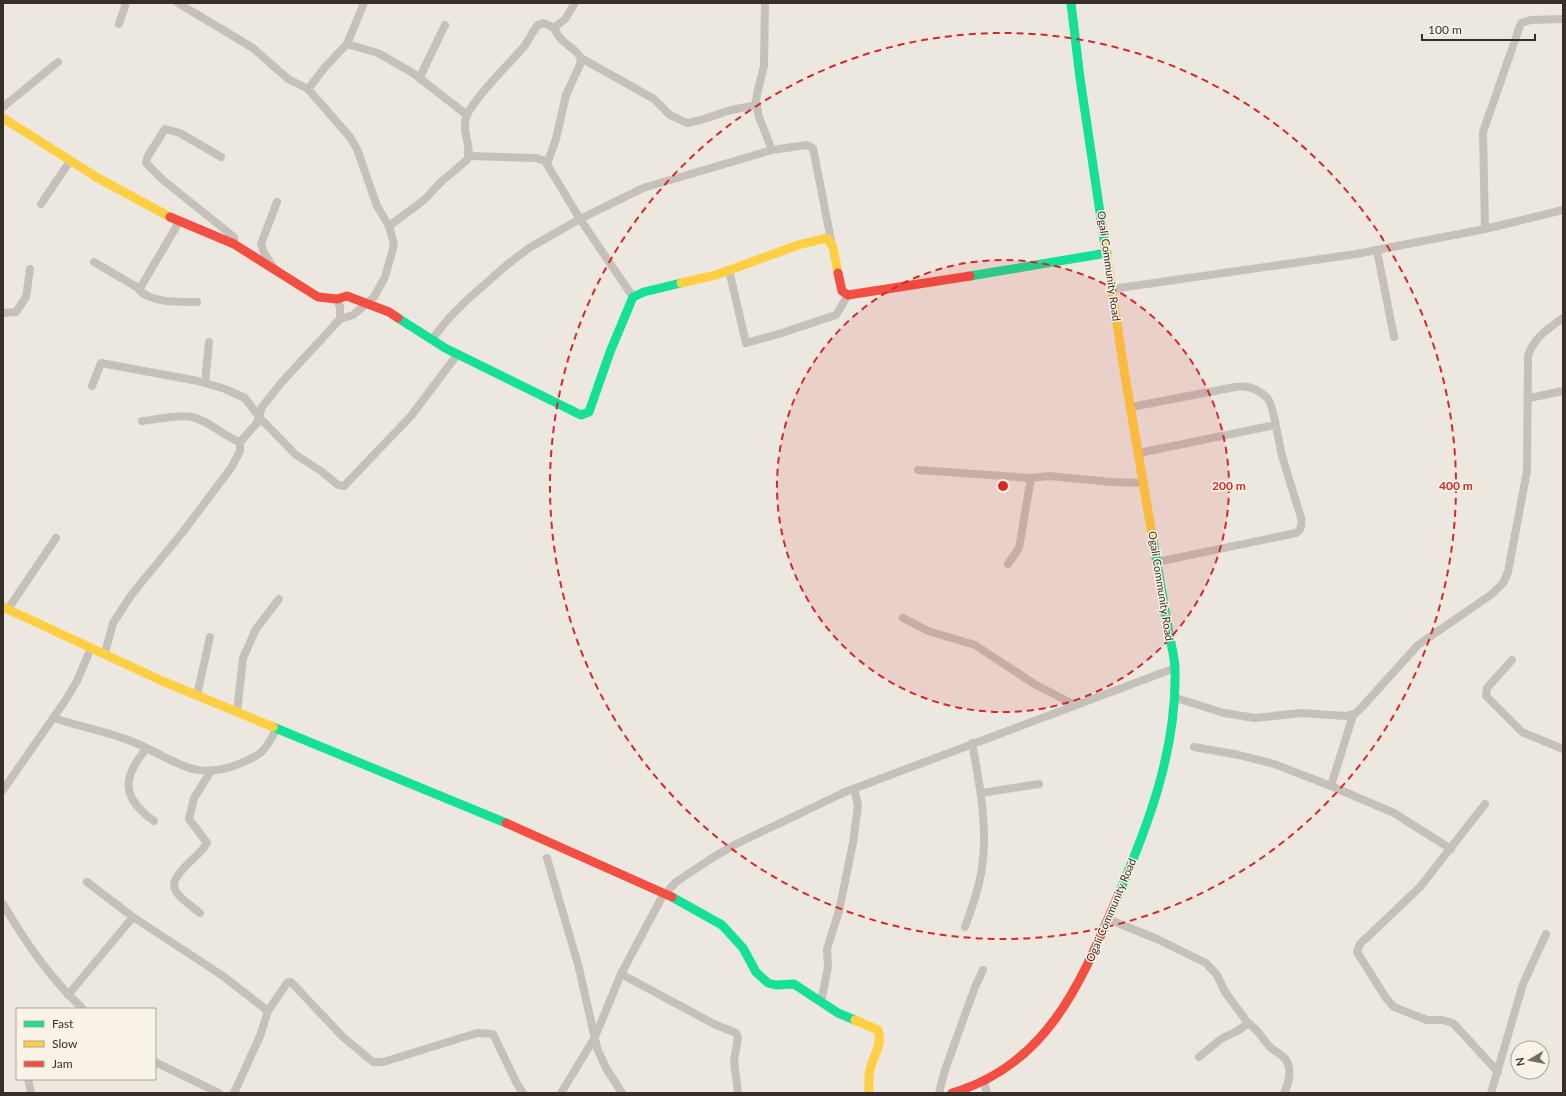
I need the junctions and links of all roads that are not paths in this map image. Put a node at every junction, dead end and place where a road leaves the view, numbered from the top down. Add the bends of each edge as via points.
1 (126, 3) edge
2 (178, 3) edge
3 (364, 3) edge
4 (575, 3) edge
5 (765, 3) edge
6 (1071, 3) edge
7 (1563, 19) edge
8 (118, 24) dead end
9 (445, 25) dead end
10 (554, 28) junction
11 (348, 44) junction
12 (581, 58) junction
13 (58, 62) dead end
14 (420, 77) junction
15 (308, 89) junction
16 (757, 105) junction
17 (3, 107) edge
18 (467, 115) junction
19 (3, 118) edge
20 (772, 150) junction
21 (469, 156) junction
22 (221, 157) dead end
23 (70, 161) junction
24 (547, 164) junction
25 (277, 202) dead end
26 (41, 204) dead end
27 (1563, 210) edge
28 (580, 219) junction
29 (179, 222) junction
30 (389, 226) junction
31 (1485, 229) junction
32 (830, 240) junction
33 (234, 244) junction
34 (1377, 251) junction
35 (1107, 253) junction
36 (94, 262) dead end
37 (30, 269) dead end
38 (728, 270) junction
39 (276, 271) junction
40 (140, 288) junction
41 (1112, 289) junction
42 (848, 295) junction
43 (633, 297) junction
44 (337, 299) junction
45 (197, 302) dead end
46 (366, 304) junction
47 (3, 313) edge
48 (1563, 318) edge
49 (340, 319) junction
50 (1394, 337) dead end
51 (432, 339) junction
52 (209, 342) dead end
53 (457, 355) junction
54 (205, 383) junction
55 (92, 386) dead end
56 (1563, 392) edge
57 (1529, 398) junction
58 (1131, 407) junction
59 (260, 418) junction
60 (142, 421) dead end
61 (1275, 425) junction
62 (240, 442) junction
63 (1139, 453) junction
64 (918, 470) dead end
65 (1031, 478) junction
66 (1144, 484) junction
67 (56, 538) dead end
68 (1157, 562) junction
69 (1008, 564) dead end
70 (279, 599) dead end
71 (6, 608) edge
72 (903, 618) dead end
73 (210, 637) dead end
74 (91, 648) junction
75 (105, 653) junction
76 (1512, 660) dead end
77 (1175, 668) junction
78 (197, 695) junction
79 (1176, 698) junction
80 (1075, 705) junction
81 (237, 712) junction
82 (1353, 714) junction
83 (53, 718) junction
84 (277, 728) junction
85 (972, 744) junction
86 (1194, 747) dead end
87 (146, 749) junction
88 (1563, 749) edge
89 (211, 771) junction
90 (1039, 784) dead end
91 (1331, 786) junction
92 (854, 789) junction
93 (3, 790) edge
94 (981, 793) junction
95 (1485, 804) dead end
96 (154, 821) dead end
97 (1451, 849) junction
98 (547, 858) dead end
99 (87, 882) dead end
100 (665, 893) junction
101 (3, 904) edge
102 (200, 912) dead end
103 (133, 916) junction
104 (1108, 919) junction
105 (965, 927) dead end
106 (1546, 934) dead end
107 (983, 970) dead end
108 (621, 974) junction
109 (68, 995) junction
110 (821, 1002) junction
111 (82, 1008) edge
112 (268, 1011) junction
113 (1248, 1022) junction
114 (595, 1037) junction
115 (1199, 1057) dead end
116 (156, 1062) edge
117 (1498, 1072) junction
118 (28, 1080) edge
119 (984, 1082) junction
120 (31, 1093) edge
121 (219, 1093) edge
122 (234, 1093) edge
123 (523, 1093) edge
124 (561, 1093) edge
125 (622, 1093) edge
126 (738, 1093) edge
127 (869, 1093) edge
128 (939, 1093) edge
129 (952, 1093) edge
130 (986, 1093) edge
131 (1284, 1093) edge
132 (1491, 1093) edge

1 - 8 street
2 - 15 street via 253,48 288,79
3 - 11 street
4 - 10 street via 565,19
5 - 16 street via 764,66
6 - 35 street, Ogali Community Road
7 - 31 street via 1521,23 1483,132
9 - 14 street
10 - 12 street via 558,38 576,50
10 - 18 street via 544,23 538,25 522,50 488,86
11 - 14 street via 378,53
11 - 15 street
12 - 16 street via 654,99 670,115 687,123
12 - 24 street via 582,61 566,95 556,139
13 - 17 street
14 - 18 street
15 - 30 street via 357,149 377,206
16 - 20 street via 759,118
18 - 21 street via 465,134
19 - 23 street
20 - 28 street via 643,188
20 - 32 street via 807,145 813,148
21 - 24 street via 536,158
21 - 30 street via 424,200
22 - 33 street via 180,133 165,129 146,163 163,180 234,237
23 - 26 street
23 - 29 street
24 - 28 street
25 - 39 street via 261,244
27 - 31 street
28 - 43 street
28 - 51 street via 529,248 508,264 467,300
29 - 33 street
29 - 40 street
30 - 46 street via 394,245 387,272 374,297
31 - 34 street
32 - 38 street via 827,238 798,245
32 - 42 street via 833,244 842,292
33 - 39 street
34 - 41 street
34 - 50 street
35 - 41 street, Ogali Community Road
35 - 42 street
36 - 40 street
37 - 47 street via 26,297 16,312
38 - 42 street via 746,343 836,315
38 - 43 street
39 - 44 street via 318,297
40 - 45 street via 144,296 175,302
41 - 58 street, Ogali Community Road
43 - 53 street via 612,346 589,412 585,414 574,412
44 - 46 street via 347,296
44 - 49 street
46 - 49 street via 353,315
46 - 51 street via 389,312
48 - 57 street via 1538,337 1530,349
49 - 59 street via 281,383 262,407
51 - 53 street
52 - 54 street
53 - 59 street via 410,416 344,486 338,485 322,471 296,455
54 - 55 street via 101,363
54 - 59 street via 245,398
56 - 57 street
57 - 82 street via 1527,471 1506,580 1492,594 1418,645
58 - 61 street via 1235,387 1251,387 1269,401
58 - 63 street, Ogali Community Road
59 - 62 street
60 - 62 street via 193,417
61 - 63 street
61 - 68 street via 1300,514 1300,530 1296,533
62 - 75 street via 240,451 231,468 132,594 113,623
63 - 66 street, Ogali Community Road
64 - 65 street
65 - 66 street via 1056,477
65 - 69 street via 1019,548
66 - 68 street, Ogali Community Road
67 - 71 street
68 - 77 street, Ogali Community Road
70 - 81 street via 256,630 242,658
71 - 74 street
72 - 80 street via 928,631 976,645 1036,685
73 - 78 street
74 - 75 street
74 - 83 street via 77,680
75 - 78 street
76 - 88 street via 1487,688 1486,696 1522,732
77 - 79 street, Ogali Community Road
77 - 80 street
78 - 81 street
79 - 82 street via 1224,713 1254,718 1301,713 1345,716
79 - 104 street, Ogali Community Road via 1160,787
80 - 85 street
81 - 84 street
82 - 91 street
83 - 87 street via 126,739
83 - 93 street
84 - 89 street via 260,756 222,770
84 - 100 street via 527,832
85 - 92 street
85 - 94 street
86 - 91 street via 1274,764
87 - 89 street via 183,766 205,772
87 - 96 street via 132,770 128,791 140,810
89 - 102 street via 194,798 189,819 206,843 203,850 173,882 176,893
90 - 94 street
91 - 97 street via 1394,813
92 - 100 street via 736,844 686,874
92 - 110 street via 858,805 853,843 839,911 827,949 828,967
94 - 105 street via 983,859 974,901
95 - 97 street
97 - 117 street via 1420,887 1358,946 1357,952 1394,1007 1427,1020 1452,1022
98 - 114 street via 579,968
99 - 103 street
100 - 108 street
100 - 110 street via 722,925 743,948 756,972 768,983 794,984
101 - 109 street via 37,958
103 - 109 street
103 - 112 street via 223,976
104 - 113 street via 1206,963
104 - 119 street, Ogali Community Road via 1071,997 1052,1025 1020,1058
106 - 117 street via 1523,984
107 - 128 street via 975,986
108 - 114 street
108 - 126 street via 736,1033 738,1037 734,1067
109 - 111 street
110 - 127 street via 838,1013 878,1030 880,1034 870,1071
112 - 122 street
112 - 123 street via 287,983 293,983 343,1037 373,1062 383,1062 477,1033 492,1034
113 - 115 street
113 - 131 street via 1271,1048 1286,1059 1289,1077
114 - 124 street
114 - 125 street via 600,1057
116 - 121 street
117 - 132 street
118 - 120 street
119 - 129 street, Ogali Community Road
119 - 130 street

